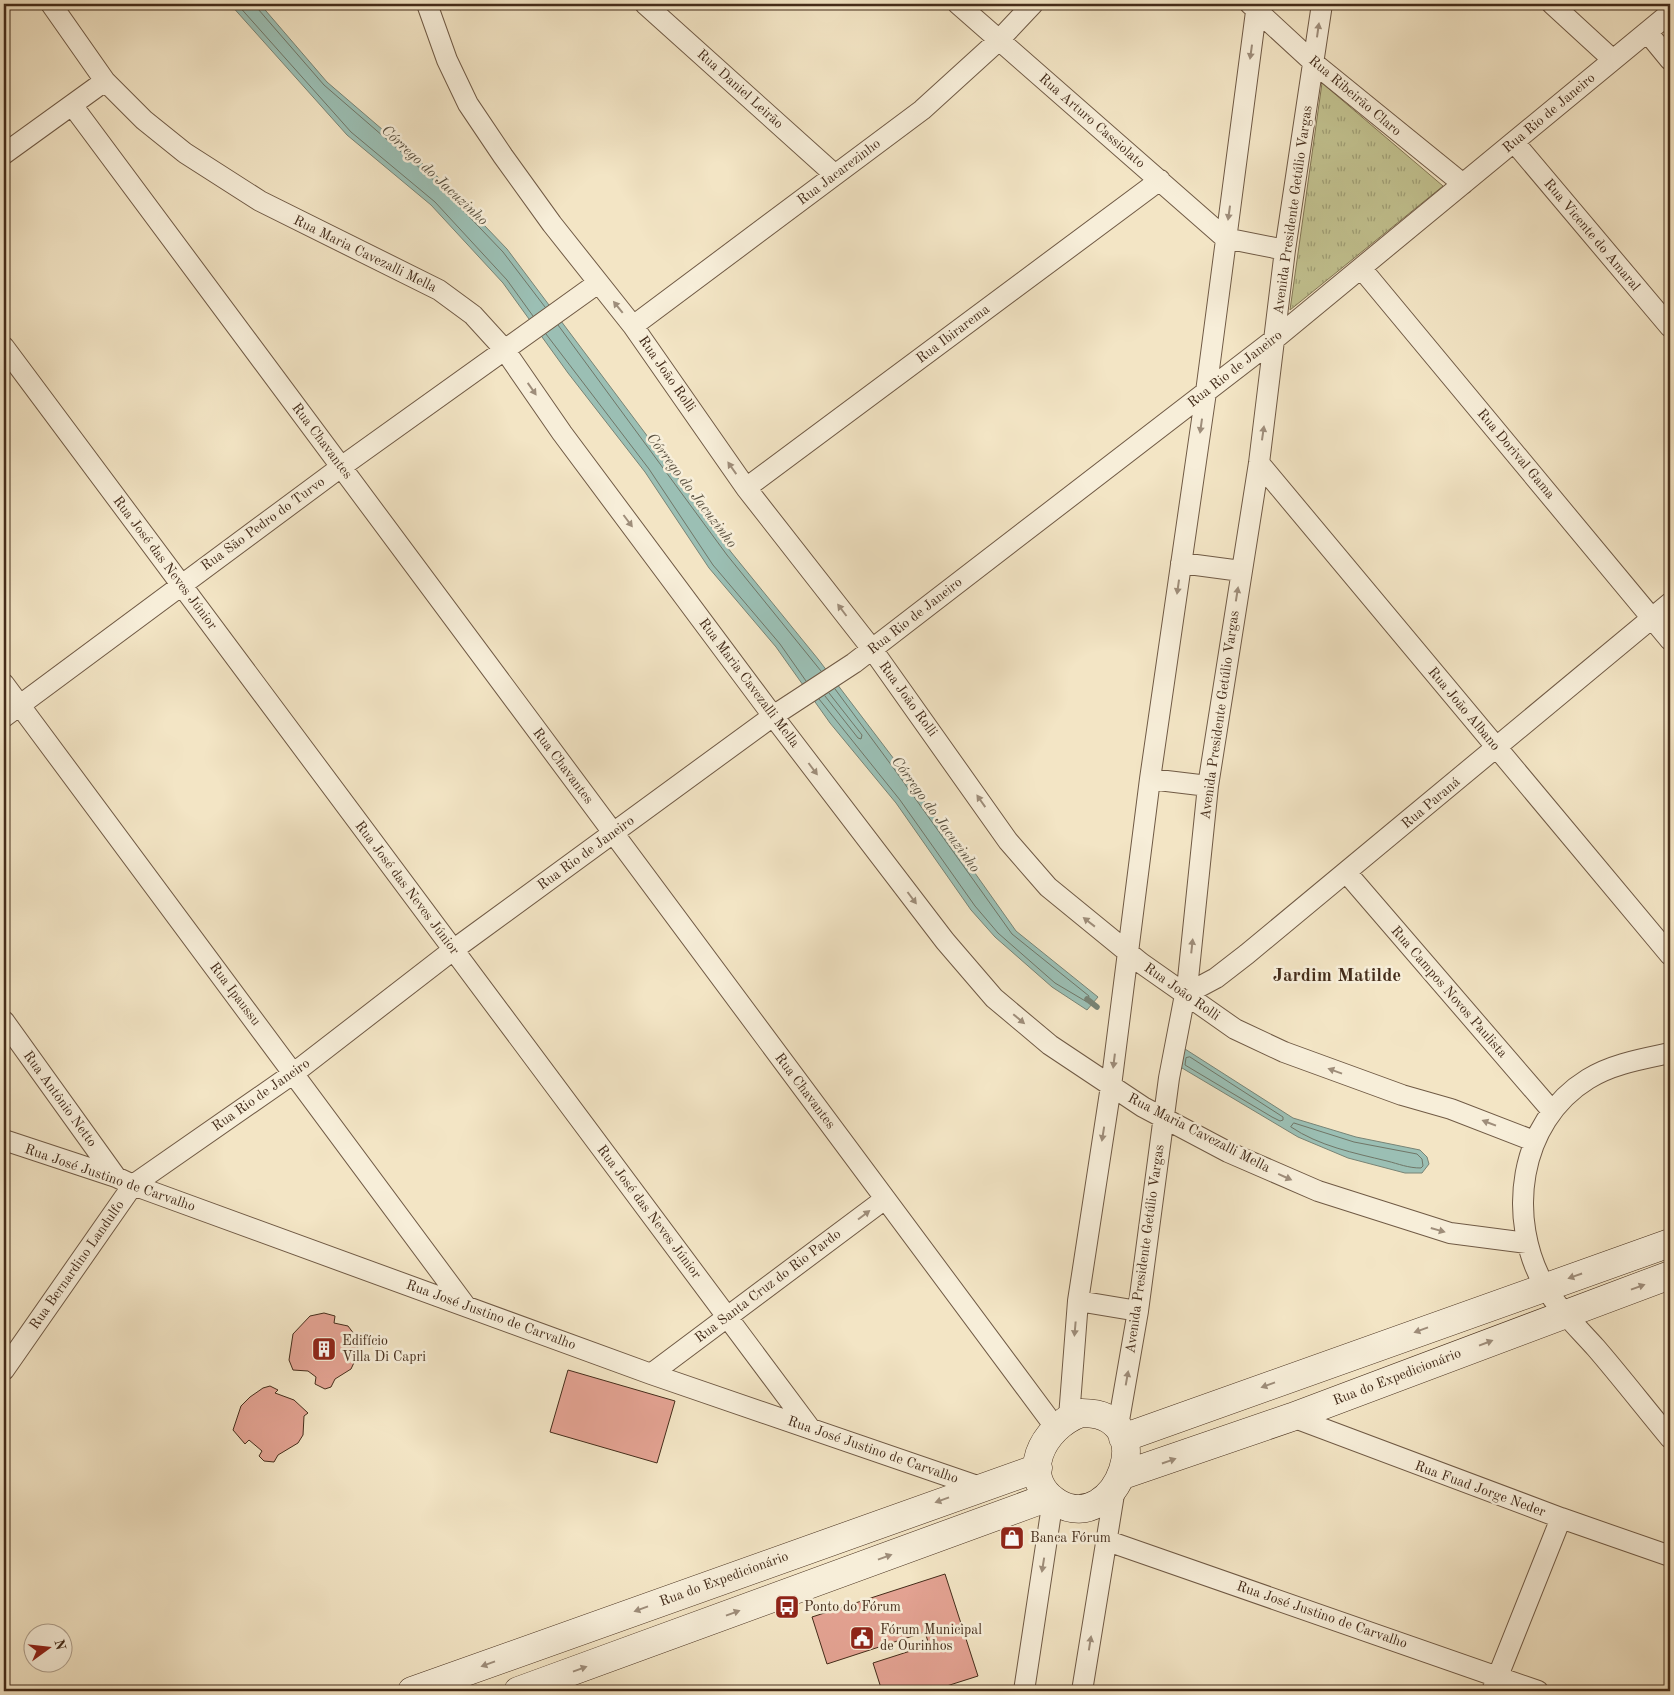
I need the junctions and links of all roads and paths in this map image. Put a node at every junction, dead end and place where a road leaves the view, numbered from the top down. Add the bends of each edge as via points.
1 (50, 4) edge
2 (428, 4) edge
3 (645, 4) edge
4 (958, 4) edge
5 (1033, 4) edge
6 (1322, 4) edge
7 (1552, 4) edge
8 (1255, 6) edge
9 (1670, 13) edge
10 (1647, 32) junction
11 (1000, 40) junction
12 (1613, 60) junction
13 (1670, 60) edge
14 (1314, 63) junction
15 (105, 81) junction
16 (72, 105) junction
17 (1514, 142) junction
18 (4, 154) edge
19 (834, 174) junction
20 (1160, 180) junction
21 (1463, 184) junction
22 (1225, 238) junction
23 (1285, 250) junction
24 (1361, 268) junction
25 (598, 283) junction
26 (633, 326) junction
27 (1670, 327) edge
28 (1276, 338) junction
29 (4, 347) edge
30 (504, 349) junction
31 (1206, 392) junction
32 (1259, 463) junction
33 (341, 467) junction
34 (746, 488) junction
35 (1181, 563) junction
36 (1241, 571) junction
37 (181, 585) junction
38 (1670, 603) edge
39 (1652, 618) junction
40 (1670, 640) edge
41 (872, 649) junction
42 (4, 684) edge
43 (12, 712) edge
44 (773, 716) junction
45 (1497, 748) junction
46 (1150, 779) junction
47 (1208, 786) junction
48 (613, 833) junction
49 (1346, 872) junction
50 (453, 950) junction
51 (1128, 951) junction
52 (1670, 955) edge
53 (1186, 994) junction
54 (4, 1021) edge
55 (1670, 1053) edge
56 (294, 1073) junction
57 (1111, 1086) junction
58 (1552, 1111) junction
59 (1163, 1117) junction
60 (4, 1140) edge
61 (1534, 1141) junction
62 (124, 1181) junction
63 (886, 1199) junction
64 (1528, 1243) junction
65 (1670, 1243) edge
66 (1670, 1275) edge
67 (1545, 1286) junction
68 (1078, 1301) junction
69 (465, 1305) junction
70 (1138, 1310) junction
71 (1564, 1314) junction
72 (727, 1317) junction
73 (1333, 1362) junction
74 (4, 1370) edge
75 (651, 1374) junction
76 (1347, 1396) junction
77 (1292, 1417) junction
78 (1062, 1422) junction
79 (810, 1428) junction
80 (1121, 1432) junction
81 (1670, 1438) edge
82 (1038, 1468) junction
83 (1119, 1482) junction
84 (980, 1487) junction
85 (1051, 1498) junction
86 (1561, 1518) junction
87 (1105, 1540) junction
88 (1670, 1556) edge
89 (615, 1618) junction
90 (627, 1652) junction
91 (1495, 1684) edge
92 (412, 1691) edge
93 (518, 1691) edge
94 (1024, 1691) edge
95 (1082, 1691) edge
96 (1538, 1691) edge

1 - 15 street, Rua Maria Cavezalli Mella
2 - 25 street, Rua João Rolli via 447,60 468,104 508,164
3 - 19 street, Rua Daniel Leirão
4 - 11 street, Rua Arturo Cassiolato
5 - 11 street, Rua Jacarezinho
14 -> 6 street, Avenida Presidente Getúlio Vargas
7 - 12 street
8 - 14 street, Rua Ribeirão Claro
8 -> 22 street
9 - 10 street, Rua Rio de Janeiro
10 - 12 street, Rua Rio de Janeiro
10 - 13 street
11 - 19 street, Rua Jacarezinho via 922,110
11 - 20 street, Rua Arturo Cassiolato
12 - 17 street, Rua Rio de Janeiro
14 - 21 street, Rua Ribeirão Claro
14 - 23 street, Avenida Presidente Getúlio Vargas
15 - 16 street
15 - 30 street, Rua Maria Cavezalli Mella via 144,120 185,154 260,201 439,290 472,315
16 - 18 street
16 - 33 street, Rua Chavantes
17 - 21 street, Rua Rio de Janeiro
17 - 27 street, Rua Vicente do Amaral
19 - 26 street, Rua Jacarezinho
20 - 22 street, Rua Arturo Cassiolato
20 - 34 street, Rua Ibirarema
21 - 24 street, Rua Rio de Janeiro
22 - 23 street
22 - 31 street
23 - 28 street, Avenida Presidente Getúlio Vargas
24 - 28 street, Rua Rio de Janeiro
24 - 39 street, Rua Dorival Gama
26 -> 25 street, Rua João Rolli
25 - 30 street, Rua São Pedro do Turvo
34 -> 26 street, Rua João Rolli
28 - 31 street, Rua Rio de Janeiro
32 -> 28 street, Avenida Presidente Getúlio Vargas
29 - 37 street, Rua José das Neves Júnior
30 - 33 street, Rua São Pedro do Turvo
30 -> 44 street, Rua Maria Cavezalli Mella via 562,433
31 -> 35 street
31 - 41 street, Rua Rio de Janeiro
32 - 36 street, Avenida Presidente Getúlio Vargas
32 - 45 street, Rua João Albano
33 - 37 street, Rua São Pedro do Turvo
33 - 48 street, Rua Chavantes
41 -> 34 street, Rua João Rolli
35 - 36 street
35 -> 46 street
47 -> 36 street, Avenida Presidente Getúlio Vargas
37 - 43 street, Rua São Pedro do Turvo
37 - 50 street, Rua José das Neves Júnior
38 - 39 street, Rua Paraná
39 - 40 street, Rua Dorival Gama
39 - 45 street, Rua Paraná
41 - 44 street, Rua Rio de Janeiro
51 -> 41 street, Rua João Rolli via 1048,887 1008,841
42 - 43 street, Rua Ipaussu
43 - 56 street, Rua Ipaussu
44 - 48 street, Rua Rio de Janeiro
44 -> 57 street, Rua Maria Cavezalli Mella via 945,941 994,998 1050,1045
45 - 49 street, Rua Paraná
45 - 52 street, Rua João Albano
46 - 47 street
46 - 51 street
53 -> 47 street, Avenida Presidente Getúlio Vargas
48 - 50 street, Rua Rio de Janeiro
48 - 63 street, Rua Chavantes
49 - 53 street, Rua Paraná via 1224,972
49 - 58 street, Rua Campos Novos Paulista
50 - 56 street, Rua Rio de Janeiro
50 - 72 street, Rua José das Neves Júnior
51 - 53 street, Rua João Rolli via 1141,964
51 -> 57 street
53 - 59 street, Avenida Presidente Getúlio Vargas
61 -> 53 street, Rua João Rolli via 1284,1052 1235,1029
54 - 62 street, Rua Antônio Netto
55 - 58 street via 1604,1070 1570,1092
56 - 62 street, Rua Rio de Janeiro
56 - 69 street, Rua Ipaussu
57 - 59 street, Rua Maria Cavezalli Mella
57 -> 68 street
58 - 61 street
59 -> 64 street, Rua Maria Cavezalli Mella via 1228,1152 1318,1192 1450,1233
59 - 70 street, Avenida Presidente Getúlio Vargas
60 - 62 street, Rua José Justino de Carvalho
61 - 64 street via 1523,1185
62 - 69 street, Rua José Justino de Carvalho
62 - 74 street, Rua Bernardino Landulfo
72 -> 63 street, Rua Santa Cruz do Rio Pardo
63 - 78 street, Rua Chavantes
64 - 67 street
65 -> 67 main road
71 -> 66 main road, Rua do Expedicionário
67 - 71 street
67 -> 73 main road
68 - 70 street
68 -> 78 street
69 - 75 street, Rua José Justino de Carvalho
80 -> 70 street, Avenida Presidente Getúlio Vargas
76 -> 71 main road, Rua do Expedicionário
71 - 81 street
72 - 75 street, Rua Santa Cruz do Rio Pardo
72 - 79 street, Rua José das Neves Júnior
73 - 76 main road
73 -> 80 main road
75 - 79 street, Rua José Justino de Carvalho
76 - 77 main road, Rua do Expedicionário
83 -> 77 main road, Rua do Expedicionário
77 - 86 street, Rua Fuad Jorge Neder
78 - 80 main road via 1081,1413 1096,1412 1106,1416
78 - 82 main road via 1042,1445
79 - 84 street, Rua José Justino de Carvalho
80 - 83 main road via 1126,1451
82 - 84 main road, Rua do Expedicionário
82 - 85 main road via 1040,1481
83 - 85 main road via 1098,1503 1088,1506 1075,1508
83 - 87 street
84 -> 89 main road, Rua do Expedicionário
90 -> 85 main road
85 -> 94 street
86 - 88 street, Rua Fuad Jorge Neder
86 - 91 street
87 - 91 street, Rua José Justino de Carvalho
95 -> 87 street
89 - 90 main road
89 -> 92 main road, Rua do Expedicionário
93 -> 90 main road
91 - 96 street, Rua José Justino de Carvalho

